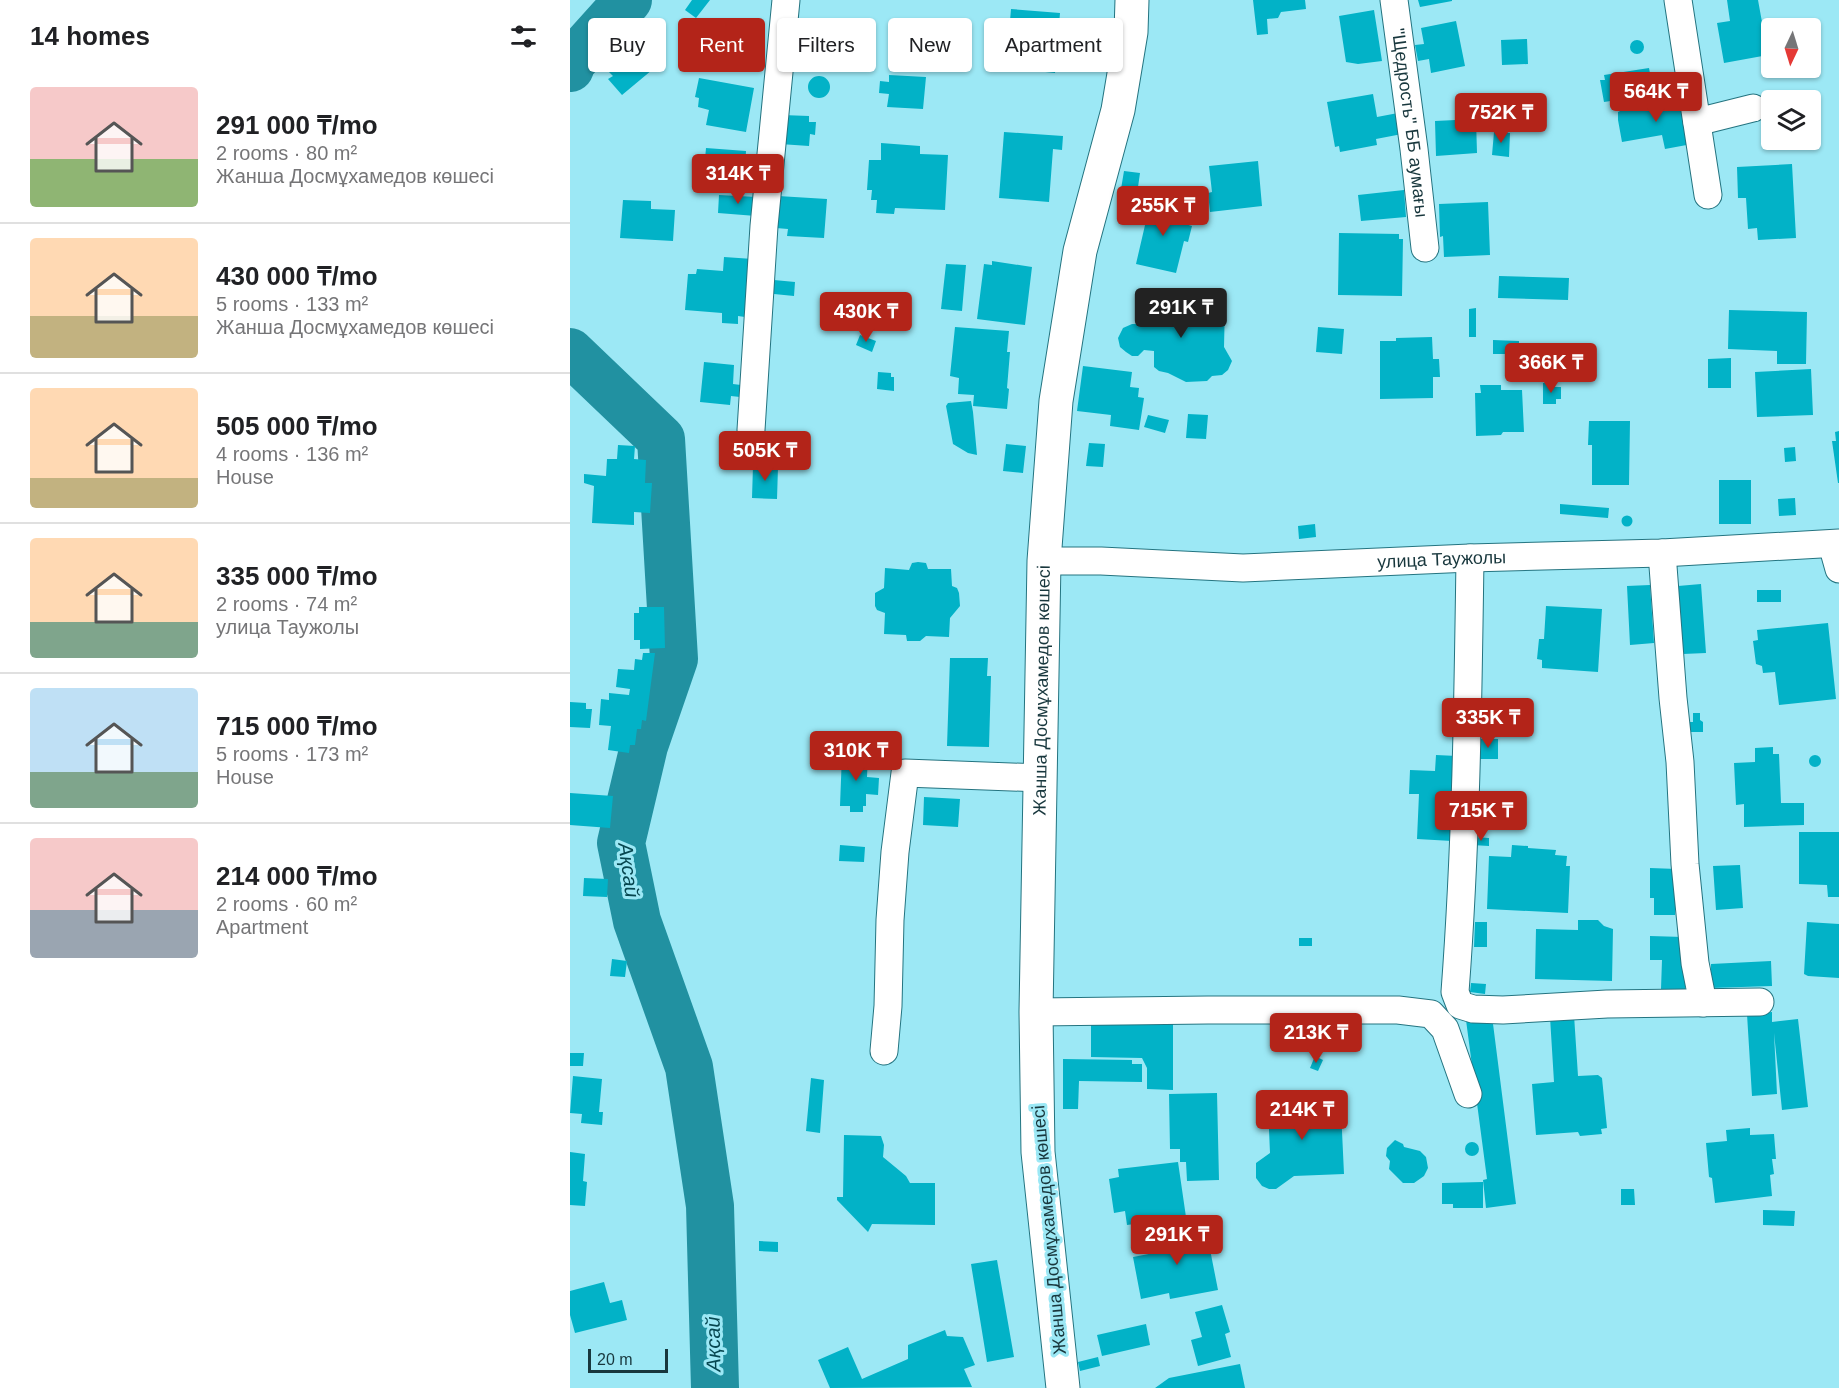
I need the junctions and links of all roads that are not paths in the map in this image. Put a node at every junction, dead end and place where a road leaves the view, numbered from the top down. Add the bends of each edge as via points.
1 (786, 0) edge
2 (1132, 0) edge
3 (1394, 0) edge
4 (1678, 0) edge
5 (1753, 108) dead end
6 (1698, 122) junction
7 (1708, 195) dead end
8 (1425, 248) dead end
9 (751, 430) dead end
10 (1837, 552) edge
11 (1662, 553) junction
12 (1470, 558) junction
13 (1044, 561) junction
14 (1040, 778) junction
15 (1761, 1002) dead end
16 (1703, 1003) junction
17 (1036, 1012) junction
18 (884, 1051) dead end
19 (1468, 1094) dead end
20 (1063, 1388) edge

1 - 9 street via 764,226
2 - 13 street, Жанша Досмұхамедов көшесі via 1131,32 1118,111 1080,251 1056,401
3 - 8 street, "Щедрость" ББ аумағы
4 - 6 street
5 - 6 street
6 - 7 street
10 - 11 street, улица Таужолы
11 - 12 street, улица Таужолы
11 - 16 street via 1685,864
12 - 13 street, улица Таужолы via 1242,568
12 - 16 street via 1467,769 1455,992 1460,1005 1503,1010
13 - 14 street, Жанша Досмұхамедов көшесі
14 - 17 street, Жанша Досмұхамедов көшесі
14 - 18 street via 905,773 895,852
15 - 16 street
17 - 19 street via 1386,1010 1431,1014 1445,1029
17 - 20 street, Жанша Досмұхамедов көшесі via 1038,1152

